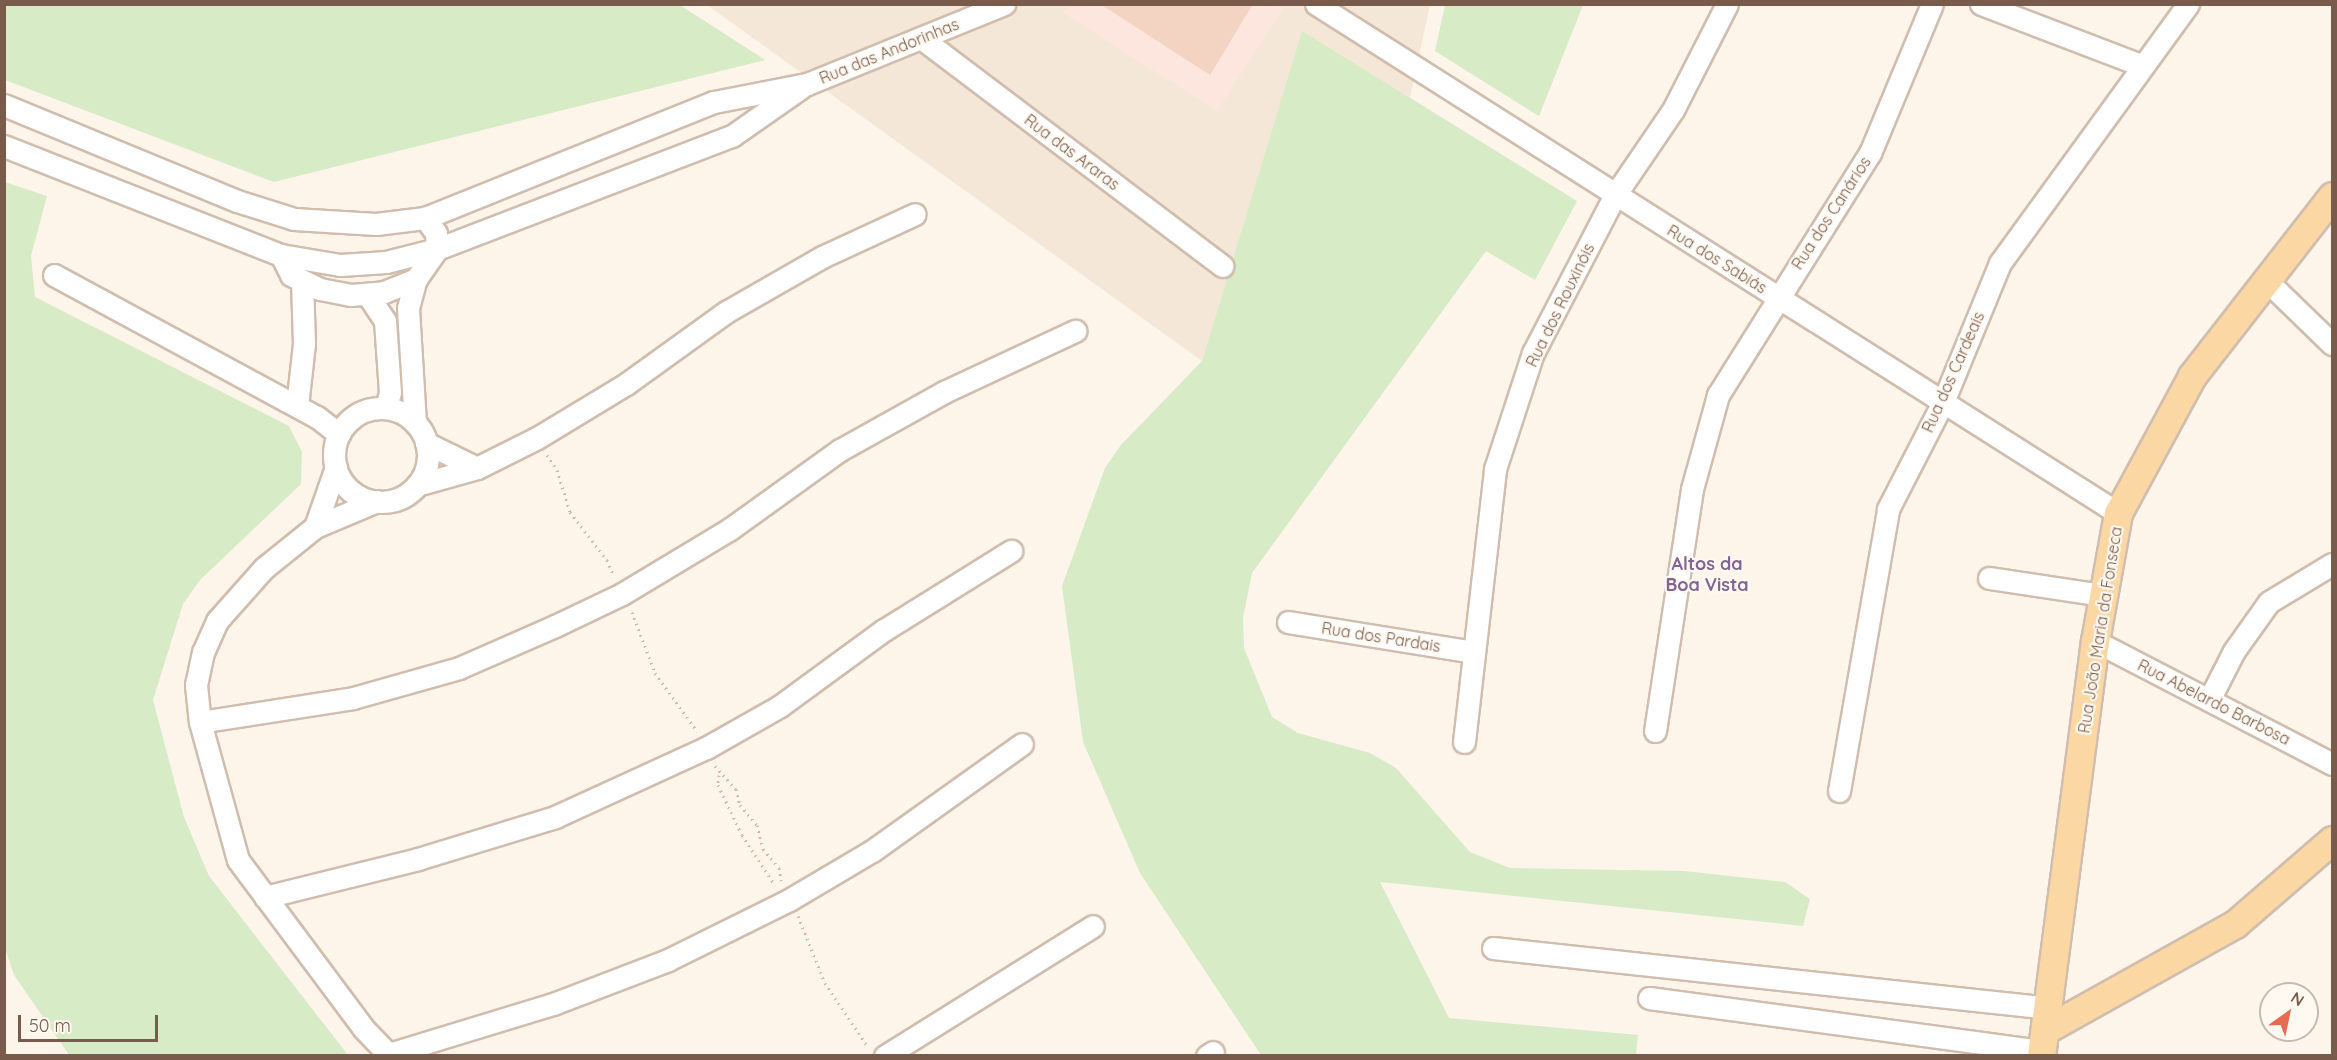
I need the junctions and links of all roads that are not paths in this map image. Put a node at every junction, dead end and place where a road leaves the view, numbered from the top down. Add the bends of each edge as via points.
1 (1004, 4) edge
2 (1316, 4) edge
3 (1727, 4) edge
4 (1932, 4) edge
5 (1981, 4) edge
6 (2188, 4) edge
7 (921, 38) junction
8 (2141, 65) junction
9 (807, 84) junction
10 (4, 105) edge
11 (4, 147) edge
12 (1615, 195) junction
13 (2332, 196) edge
14 (915, 214) dead end
15 (425, 218) junction
16 (437, 249) junction
17 (281, 255) junction
18 (1223, 266) dead end
19 (54, 275) dead end
20 (416, 279) junction
21 (302, 281) junction
22 (2267, 281) junction
23 (367, 294) junction
24 (1777, 297) junction
25 (1075, 331) dead end
26 (2332, 344) edge
27 (1943, 402) junction
28 (297, 406) junction
29 (386, 408) junction
30 (415, 423) junction
31 (339, 434) junction
32 (426, 443) junction
33 (336, 467) junction
34 (477, 468) junction
35 (417, 485) junction
36 (376, 501) junction
37 (2118, 513) junction
38 (315, 527) junction
39 (1011, 551) dead end
40 (2332, 564) edge
41 (1989, 578) dead end
42 (2103, 595) junction
43 (1288, 622) dead end
44 (2095, 641) junction
45 (1474, 652) junction
46 (2209, 700) junction
47 (200, 722) junction
48 (1655, 730) dead end
49 (1464, 742) dead end
50 (1022, 744) dead end
51 (2332, 764) edge
52 (1839, 791) dead end
53 (2332, 840) edge
54 (265, 897) junction
55 (1093, 926) dead end
56 (1493, 948) dead end
57 (1649, 998) dead end
58 (2078, 1010) junction
59 (2046, 1026) edge
60 (390, 1055) edge
61 (885, 1056) edge

1 - 7 street, Rua das Andorinhas
2 - 12 street, Rua dos Sabiás
3 - 12 street, Rua dos Rouxinóis via 1672,110
4 - 24 street, Rua dos Canários via 1870,153
5 - 8 street
6 - 8 street, Rua dos Cardeais
7 - 9 street, Rua das Andorinhas
7 - 18 street, Rua das Araras
8 - 27 street, Rua dos Cardeais via 2000,263
9 - 15 street via 714,102
9 - 16 street via 732,136
10 - 15 street via 237,201 294,219 376,224
11 - 17 street
12 - 24 street, Rua dos Sabiás
12 - 45 street, Rua dos Rouxinóis via 1533,352 1495,469
13 - 22 main road, Rua João Maria da Fonseca
14 - 34 street via 822,257 755,295 626,384 537,438
15 - 16 street via 436,233
16 - 17 street via 386,262 340,265
16 - 20 street
17 - 21 street via 291,275
19 - 28 street
20 - 23 street
20 - 30 street via 408,308
21 - 23 street via 335,293
21 - 28 street via 303,344
22 - 26 street
22 - 37 main road, Rua João Maria da Fonseca via 2192,376
23 - 29 street via 385,321 390,392
24 - 27 street, Rua dos Sabiás
24 - 48 street, Rua dos Canários via 1718,395 1692,489
25 - 47 street via 944,392 840,450 730,529 622,594 555,626 459,668 353,698
27 - 37 street, Rua dos Sabiás
27 - 52 street, Rua dos Cardeais via 1888,509
28 - 31 street
29 - 30 street
29 - 31 street via 354,417
30 - 32 street
31 - 33 street
32 - 34 street
32 - 35 street via 427,465
33 - 36 street via 347,486
33 - 38 street
34 - 35 street
35 - 36 street via 399,498
36 - 38 street
37 - 42 main road, Rua João Maria da Fonseca
38 - 47 street via 264,568 217,621 203,652 196,685
39 - 54 street via 884,630 780,706 695,753 555,817 418,860
40 - 46 street via 2269,602 2234,651
41 - 42 street
42 - 44 main road, Rua João Maria da Fonseca
43 - 45 street, Rua dos Pardais
44 - 46 street, Rua Abelardo Barbosa
44 - 59 main road, Rua João Maria da Fonseca
45 - 49 street, Rua dos Rouxinóis
46 - 51 street, Rua Abelardo Barbosa
47 - 54 street via 238,860
50 - 60 street via 872,851 789,900 668,960 553,1004
53 - 58 main road via 2235,924
54 - 60 street via 363,1028
55 - 61 street
56 - 59 street
57 - 59 street
58 - 59 main road
58 - 59 main road

